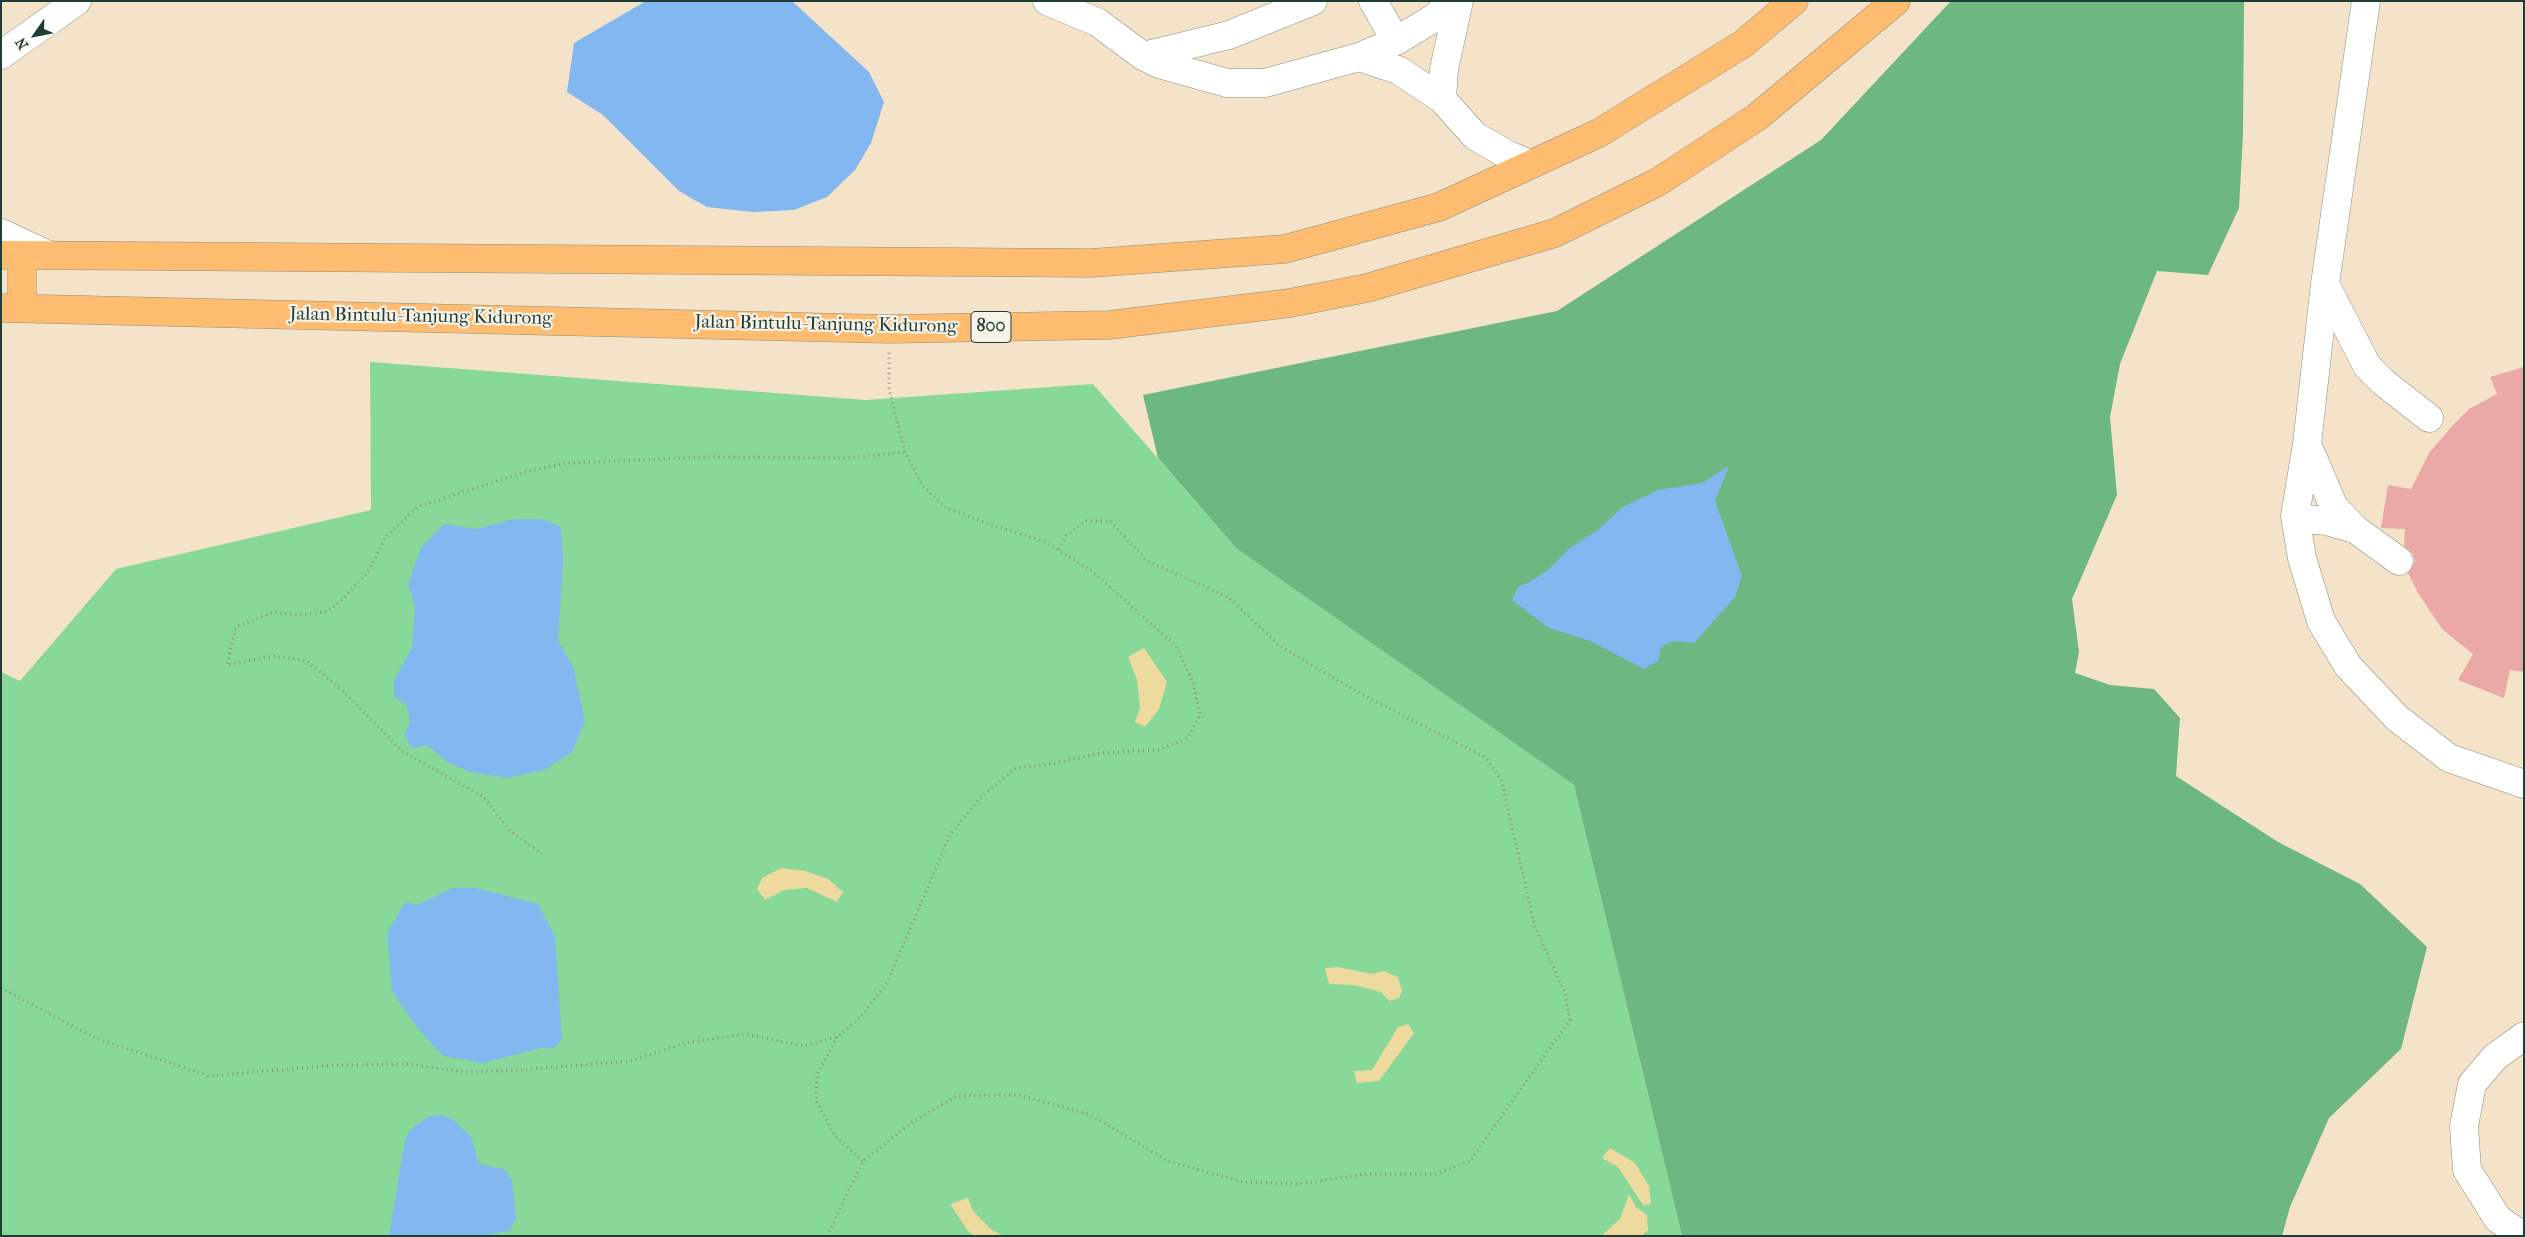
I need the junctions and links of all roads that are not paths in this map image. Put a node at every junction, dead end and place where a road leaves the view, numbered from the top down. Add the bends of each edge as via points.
1 (77, 1) edge
2 (1373, 1) edge
3 (1453, 1) edge
4 (1458, 1) edge
5 (1794, 1) edge
6 (1896, 1) edge
7 (2366, 1) edge
8 (1068, 4) edge
9 (1298, 4) edge
10 (1396, 41) junction
11 (1, 55) edge
12 (1143, 56) junction
13 (1359, 57) junction
14 (1442, 99) junction
15 (1530, 164) junction
16 (1, 233) edge
17 (24, 255) edge
18 (2325, 284) junction
19 (12, 308) edge
20 (2429, 418) dead end
21 (2307, 444) junction
22 (2305, 519) dead end
23 (2355, 529) junction
24 (2399, 562) dead end
25 (2524, 784) edge
26 (2523, 1036) edge
27 (2523, 1236) edge

1 - 11 street
2 - 10 street
3 - 10 street via 1434,18
4 - 14 street via 1444,69
5 - 15 main road via 1743,44 1599,134
6 - 19 main road, Jalan Bintulu-Tanjung Kidurong / 800 via 1757,117 1658,182 1555,232 1367,288 1290,303 1110,325 889,329
7 - 18 street
8 - 12 street
9 - 12 street via 1228,35
10 - 13 street
12 - 13 street via 1159,64 1227,83 1266,83
13 - 14 street via 1398,70
14 - 15 street via 1475,136
15 - 17 main road via 1439,206 1285,249 1091,263
16 - 17 street
17 - 19 main road
18 - 20 street via 2367,366
18 - 21 street
21 - 23 street via 2334,507
21 - 25 street via 2295,516 2302,558 2321,621 2348,666 2396,718 2449,758
22 - 23 street
23 - 24 street
26 - 27 street via 2495,1057 2472,1084 2464,1126 2468,1170 2498,1218

